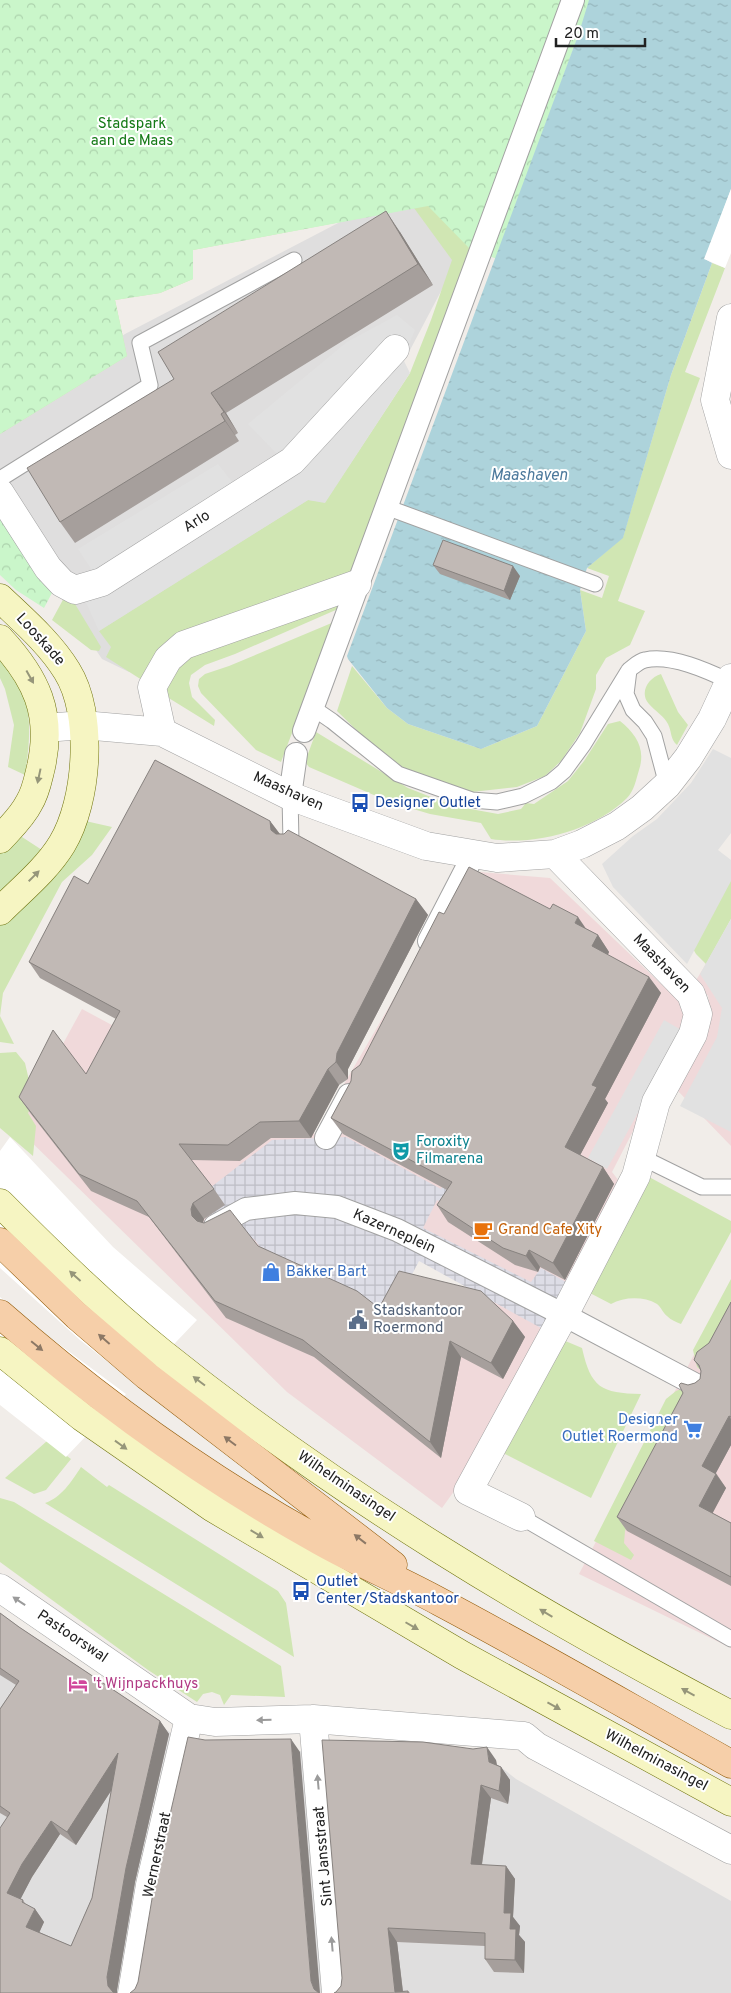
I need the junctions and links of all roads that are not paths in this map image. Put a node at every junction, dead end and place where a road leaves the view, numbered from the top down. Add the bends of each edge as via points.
1 (573, 0) edge
2 (294, 260) dead end
3 (731, 318) edge
4 (395, 349) dead end
5 (731, 455) edge
6 (0, 479) edge
7 (0, 493) edge
8 (391, 509) junction
9 (358, 584) junction
10 (595, 584) dead end
11 (0, 598) edge
12 (0, 639) edge
13 (629, 670) junction
14 (731, 681) edge
15 (313, 708) junction
16 (83, 725) junction
17 (45, 728) junction
18 (304, 731) dead end
19 (162, 732) junction
20 (296, 754) dead end
21 (667, 785) junction
22 (290, 796) junction
23 (0, 839) edge
24 (290, 842) edge
25 (474, 854) junction
26 (555, 854) junction
27 (0, 911) edge
28 (419, 960) edge
29 (351, 1092) edge
30 (326, 1138) dead end
31 (642, 1157) junction
32 (731, 1187) edge
33 (0, 1203) edge
34 (215, 1226) edge
35 (0, 1242) edge
36 (0, 1314) edge
37 (564, 1315) junction
38 (0, 1351) edge
39 (698, 1386) edge
40 (521, 1517) joint
41 (0, 1588) edge
42 (440, 1602) junction
43 (731, 1639) edge
44 (731, 1715) edge
45 (189, 1718) junction
46 (313, 1719) junction
47 (731, 1764) edge
48 (731, 1802) edge
49 (731, 1850) edge
50 (132, 1993) edge
51 (336, 1993) edge

1 - 8 street
2 - 6 lane via 140,343 150,385
3 - 5 street via 715,400
4 - 7 street, Arlo via 292,461 102,582 75,590 62,583 48,568
8 - 9 street
8 - 10 lane
9 - 15 street
9 - 19 street via 184,645 168,659 152,687
11 - 16 main road, Looskade via 58,657 68,672 76,689
12 -> 17 main road, Looskade via 32,679 41,702
13 - 14 lane via 643,660 663,659
13 - 15 lane via 564,772 523,796 497,802 472,800 398,774
13 - 21 lane via 626,694 633,710 654,736
14 - 21 street, Maashaven via 688,758
15 - 18 street
16 - 17 street
16 - 19 street, Maashaven
27 -> 16 main road, Looskade via 54,855 69,829 80,798
17 -> 23 main road, Looskade via 44,755 36,788 29,804
19 - 22 street, Maashaven
20 - 22 street
21 - 26 street, Maashaven via 617,826
22 - 24 lane
22 - 25 street, Maashaven via 426,846
25 - 26 street, Maashaven via 497,858
25 - 28 street
26 - 31 street, Maashaven via 691,994 698,1014 693,1034 656,1102
29 - 30 street
31 - 32 lane via 702,1187
31 - 37 street via 636,1176
44 -> 33 main road, Wilhelminasingel via 560,1621 424,1540 329,1477 162,1352 55,1257
34 - 37 street, Kazerneplein via 246,1210 295,1203 337,1206 396,1230
42 -> 35 main road, Wilhelminasingel via 147,1376 77,1316
36 -> 42 main road, Wilhelminasingel via 68,1370 192,1462 314,1538
37 - 39 street, Kazerneplein
37 - 40 street via 468,1491
38 -> 48 main road, Wilhelminasingel via 82,1417 213,1508 462,1655
40 - 43 lane
45 -> 41 street, Pastoorswal
42 - 47 main road, Wilhelminasingel
46 -> 45 street, Pastoorswal via 215,1722
45 - 50 street, Wernerstraat via 150,1885
46 - 49 street via 524,1736 536,1746
51 -> 46 street, Sint Jansstraat

